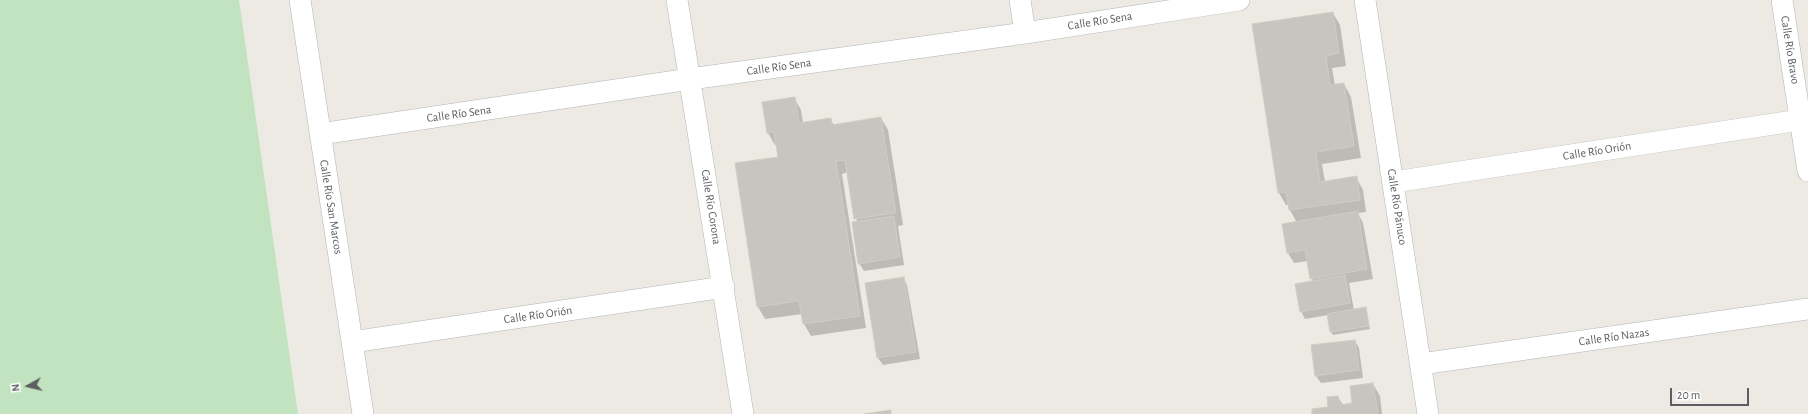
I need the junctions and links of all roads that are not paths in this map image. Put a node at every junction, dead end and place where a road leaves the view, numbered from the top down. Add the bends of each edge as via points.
1 (300, 0) edge
2 (677, 0) edge
3 (1020, 0) edge
4 (1239, 0) edge
5 (1365, 0) edge
6 (1782, 0) edge
7 (1025, 33) junction
8 (690, 79) junction
9 (1800, 120) junction
10 (320, 134) junction
11 (1808, 171) edge
12 (1394, 182) junction
13 (724, 287) junction
14 (1808, 309) edge
15 (352, 342) junction
16 (1421, 364) junction
17 (363, 414) edge
18 (743, 414) edge
19 (1428, 414) edge

1 - 10 street, Calle Río San Marcos
2 - 8 street, Calle Río Corona
3 - 7 street
4 - 7 street, Calle Río Sena
5 - 12 street, Calle Río Pánuco
6 - 9 street, Calle Río Bravo
7 - 8 street, Calle Río Sena
8 - 10 street, Calle Río Sena
8 - 13 street, Calle Río Corona
9 - 11 street, Calle Río Bravo
9 - 12 street, Calle Río Orión
10 - 15 street, Calle Río San Marcos
12 - 16 street, Calle Río Pánuco
13 - 15 street, Calle Río Orión
13 - 18 street, Calle Río Corona
14 - 16 street, Calle Río Nazas
15 - 17 street, Calle Río San Marcos
16 - 19 street, Calle Río Pánuco

